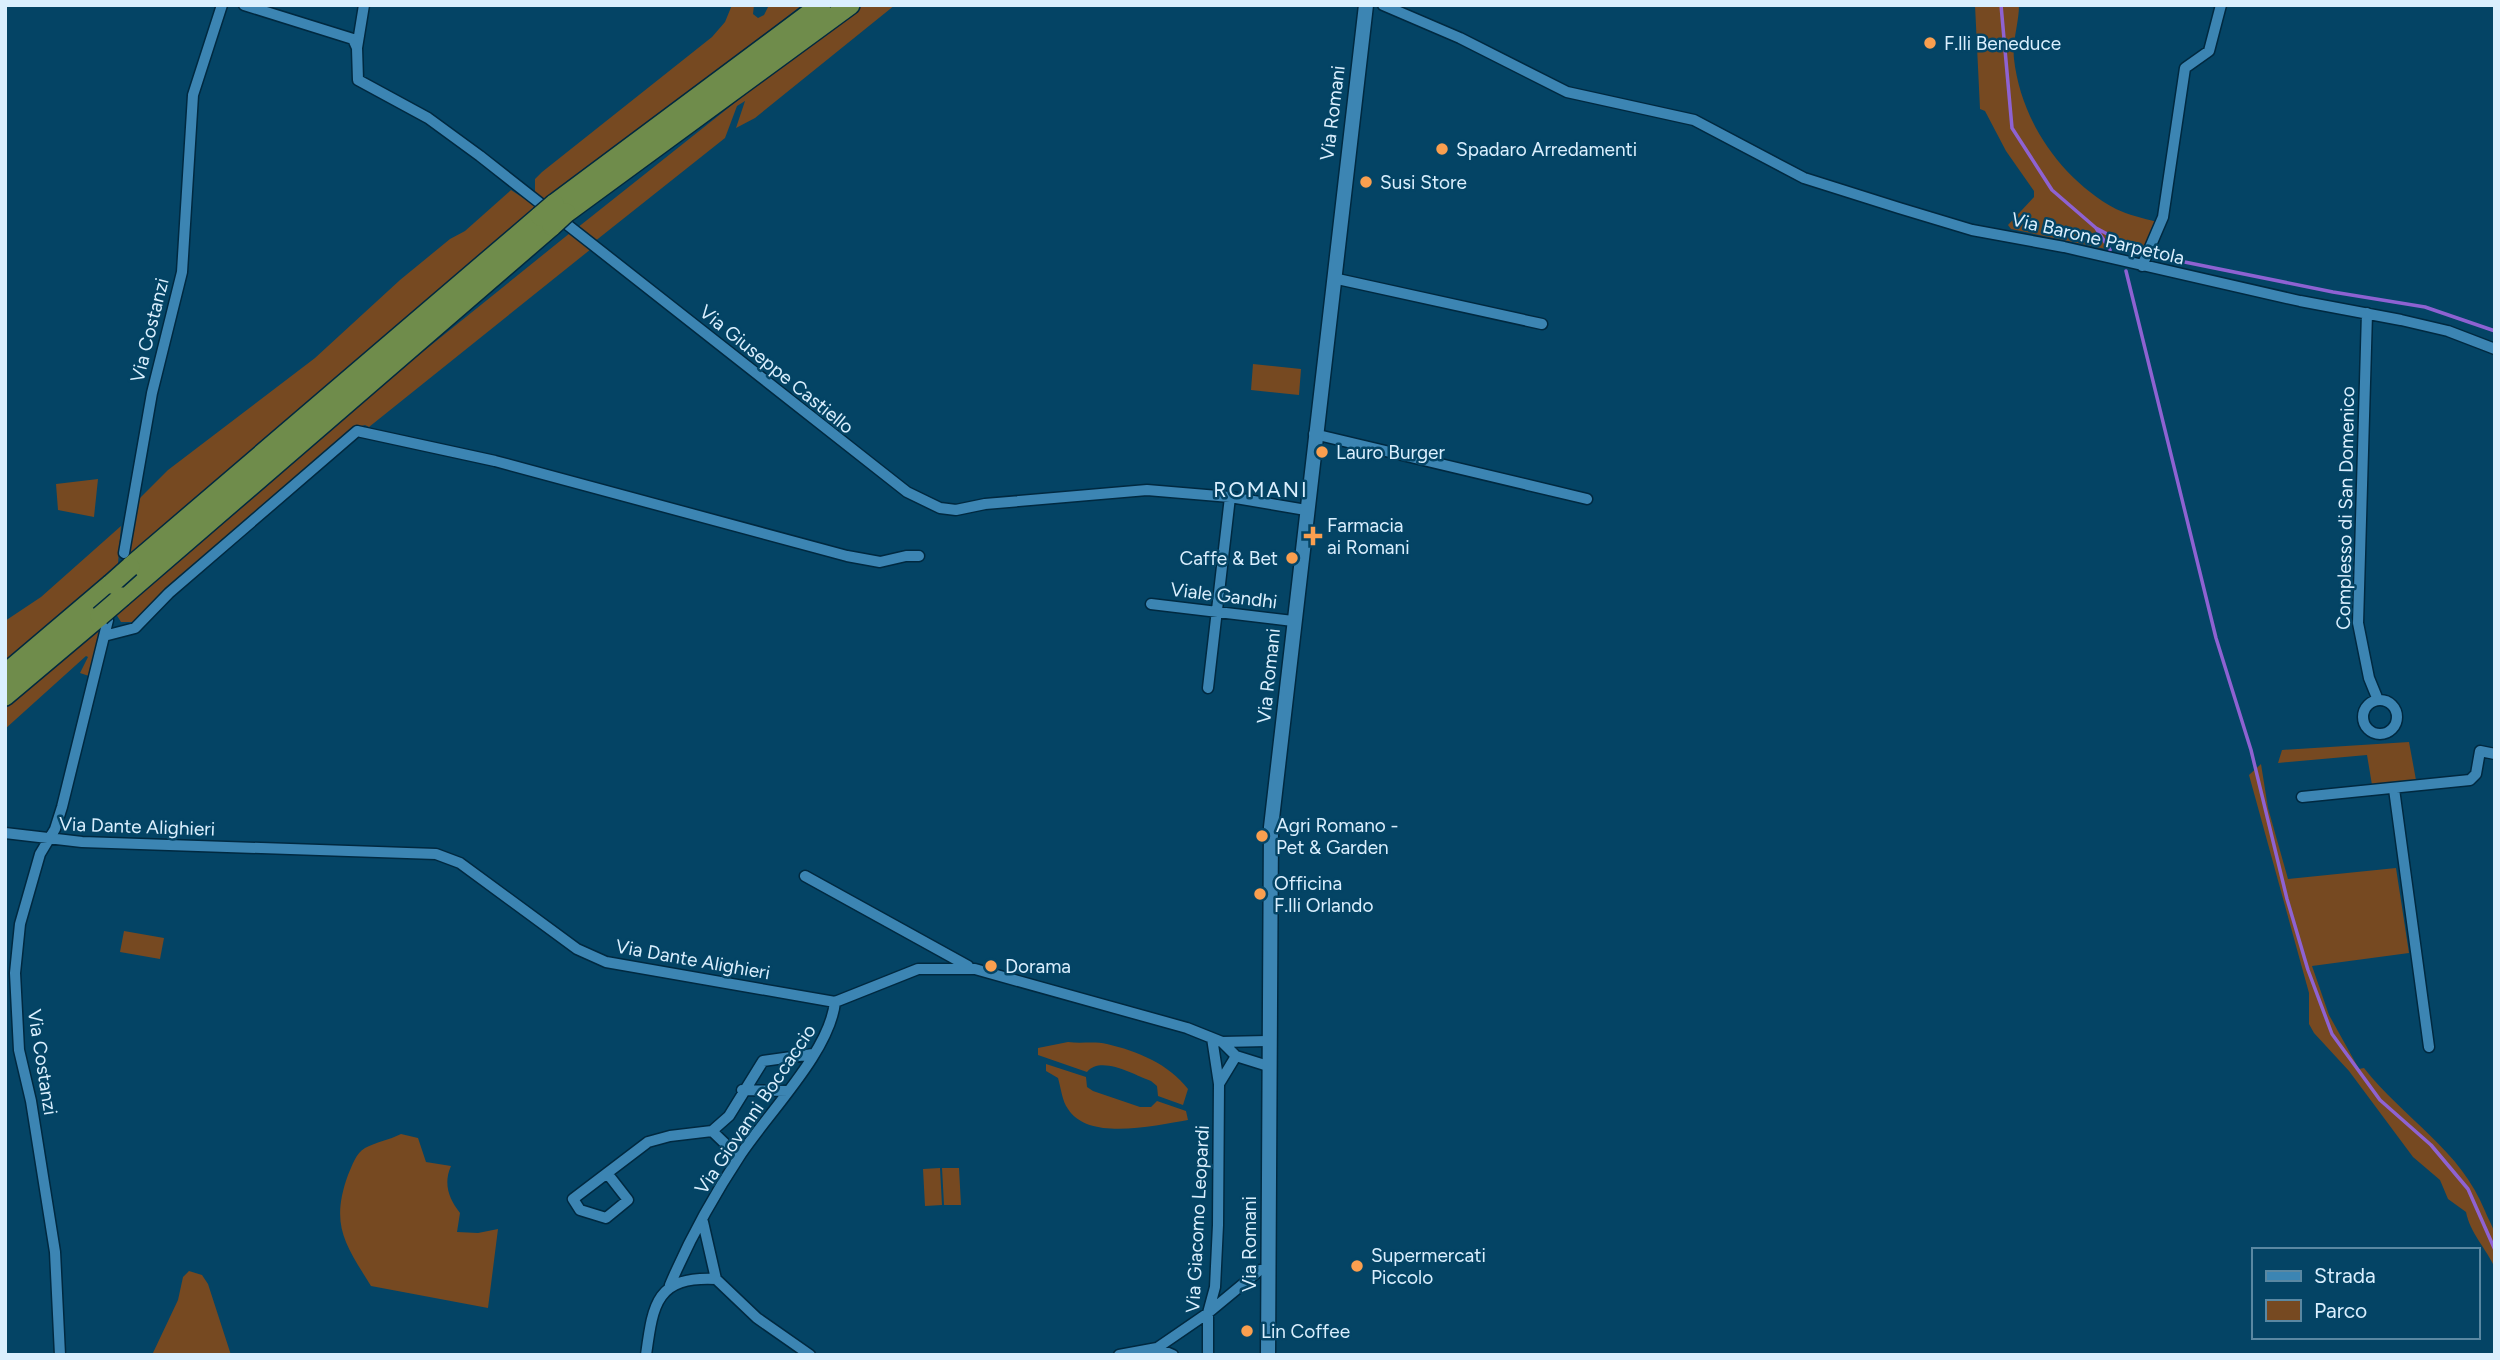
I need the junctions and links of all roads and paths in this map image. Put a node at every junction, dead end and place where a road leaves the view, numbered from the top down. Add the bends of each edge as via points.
1 (222, 5) edge
2 (244, 5) edge
3 (364, 5) edge
4 (821, 5) edge
5 (850, 5) edge
6 (1366, 5) edge
7 (1383, 5) edge
8 (2221, 5) edge
9 (357, 48) junction
10 (553, 215) junction
11 (2141, 266) junction
12 (1333, 278) junction
13 (2367, 313) junction
14 (1542, 324) dead end
15 (2495, 349) edge
16 (1314, 434) junction
17 (1230, 498) junction
18 (1587, 499) dead end
19 (1306, 510) junction
20 (919, 556) dead end
21 (127, 560) junction
22 (116, 590) junction
23 (1151, 604) dead end
24 (1219, 611) junction
25 (104, 618) junction
26 (1293, 621) junction
27 (104, 636) junction
28 (5, 674) edge
29 (1208, 688) dead end
30 (5, 696) edge
31 (2378, 700) dead end
32 (2495, 754) edge
33 (2394, 789) junction
34 (2302, 797) dead end
35 (5, 834) edge
36 (46, 840) junction
37 (805, 876) dead end
38 (975, 969) junction
39 (835, 1002) junction
40 (1217, 1040) junction
41 (1267, 1041) junction
42 (2429, 1047) dead end
43 (813, 1054) junction
44 (1236, 1056) junction
45 (1268, 1066) junction
46 (1219, 1084) junction
47 (742, 1090) junction
48 (788, 1091) junction
49 (712, 1131) junction
50 (740, 1157) junction
51 (607, 1173) junction
52 (703, 1222) junction
53 (1267, 1270) junction
54 (716, 1279) junction
55 (670, 1285) junction
56 (1208, 1313) junction
57 (1157, 1348) junction
58 (60, 1355) edge
59 (646, 1355) edge
60 (810, 1355) edge
61 (1119, 1355) edge
62 (1173, 1355) edge
63 (1208, 1355) edge
64 (1268, 1355) edge

1 - 21 street, Via Costanzi via 193,95 182,272 152,393
2 - 9 street via 353,39
3 - 9 street, Via Giuseppe Castiello
4 - 10 highway
5 - 10 highway
6 - 12 street, Via Romani
7 - 11 street, Via Barone Parpetola via 1567,92 1705,125 1804,178 1972,230
8 - 11 street via 2209,51 2185,68 2163,217
9 - 17 street, Via Giuseppe Castiello via 358,80 428,118 480,156 907,492 940,508 956,510 1147,490
10 - 21 highway
10 - 22 highway
11 - 13 street, Via Barone Parpetola
12 - 14 street
12 - 16 street, Via Romani
13 - 15 street, Via Barone Parpetola via 2448,331
13 - 31 street, Complesso di San Domenico via 2358,623
16 - 18 street
16 - 19 street, Via Romani
17 - 19 street, Via Giuseppe Castiello
17 - 24 street
19 - 26 street, Via Romani
20 - 27 street via 880,562 847,555 495,461 357,431 169,593 135,628
21 - 22 highway, bridge
22 - 25 highway, bridge
22 - 28 highway
23 - 24 street, Viale Gandhi
24 - 26 street, Viale Gandhi
24 - 29 street
25 - 27 street, Via Costanzi
25 - 30 highway
26 - 41 street, Via Romani via 1271,827
27 - 36 street, Via Costanzi via 62,807
32 - 33 street via 2480,751 2476,774 2470,780
33 - 34 street
33 - 42 street
35 - 36 street, Via Dante Alighieri
36 - 39 street, Via Dante Alighieri via 436,854 460,863 577,949 606,962
36 - 58 street, Via Costanzi via 20,924 15,992 19,1051 32,1101 55,1252
37 - 38 street
38 - 39 street via 918,969
38 - 40 street
39 - 43 street, Via Giovanni Boccaccio via 830,1028
40 - 41 street
40 - 44 street
40 - 46 street, Via Giacomo Leopardi
41 - 45 street, Via Romani
43 - 47 street via 763,1061
43 - 48 street, Via Giovanni Boccaccio
44 - 45 street
44 - 46 street
45 - 53 street, Via Romani
46 - 56 street, Via Giacomo Leopardi via 1216,1274
47 - 48 street
47 - 49 street via 729,1116
48 - 50 street, Via Giovanni Boccaccio
49 - 50 street
49 - 51 street via 648,1142
50 - 52 street, Via Giovanni Boccaccio
51 - 51 street via 573,1199 580,1210 606,1218 628,1200
52 - 54 street, Via Giovanni Boccaccio
52 - 55 street
53 - 56 street via 1260,1270
53 - 64 street, Via Romani
54 - 55 street
54 - 60 street via 757,1318
55 - 59 street via 657,1301
56 - 57 street
56 - 63 street, Via Giacomo Leopardi
57 - 61 street
57 - 62 street

